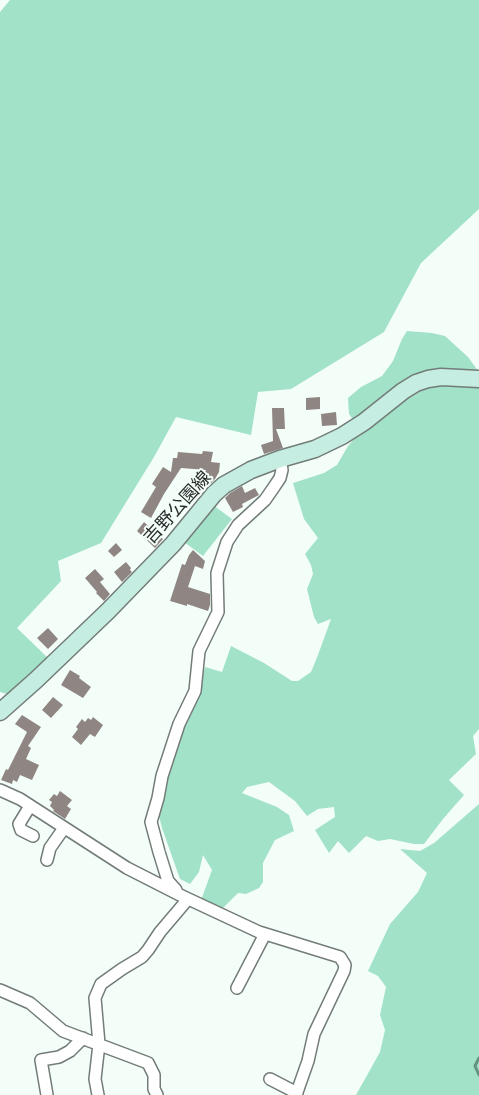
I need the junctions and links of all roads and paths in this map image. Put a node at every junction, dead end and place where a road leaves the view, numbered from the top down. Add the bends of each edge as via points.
1 (479, 379) edge
2 (280, 459) junction
3 (0, 712) edge
4 (0, 790) edge
5 (30, 806) junction
6 (64, 828) junction
7 (33, 836) dead end
8 (47, 860) dead end
9 (185, 898) junction
10 (265, 934) junction
11 (237, 988) dead end
12 (0, 990) edge
13 (83, 1038) junction
14 (99, 1044) junction
15 (270, 1079) dead end
16 (296, 1094) edge
17 (47, 1095) edge
18 (98, 1095) edge
19 (157, 1095) edge

1 - 2 main road, 吉野公園線 via 441,377 416,383 342,436
2 - 3 main road, 吉野公園線 via 251,470 214,494 174,544
2 - 9 street via 280,478 227,542 217,573 218,612 199,651 195,691 176,732 151,822 168,881
4 - 5 street
5 - 6 street
5 - 7 street via 19,824 21,830
6 - 8 street via 50,848
6 - 9 street via 127,868
9 - 10 street
9 - 14 street via 142,957 101,984 95,998
10 - 11 street
10 - 16 street via 340,957 346,965 314,1034
12 - 13 street via 30,1003 63,1031
13 - 14 street
13 - 17 street via 59,1058 41,1060
14 - 18 street via 95,1079
14 - 19 street via 148,1064 154,1075
15 - 16 street

